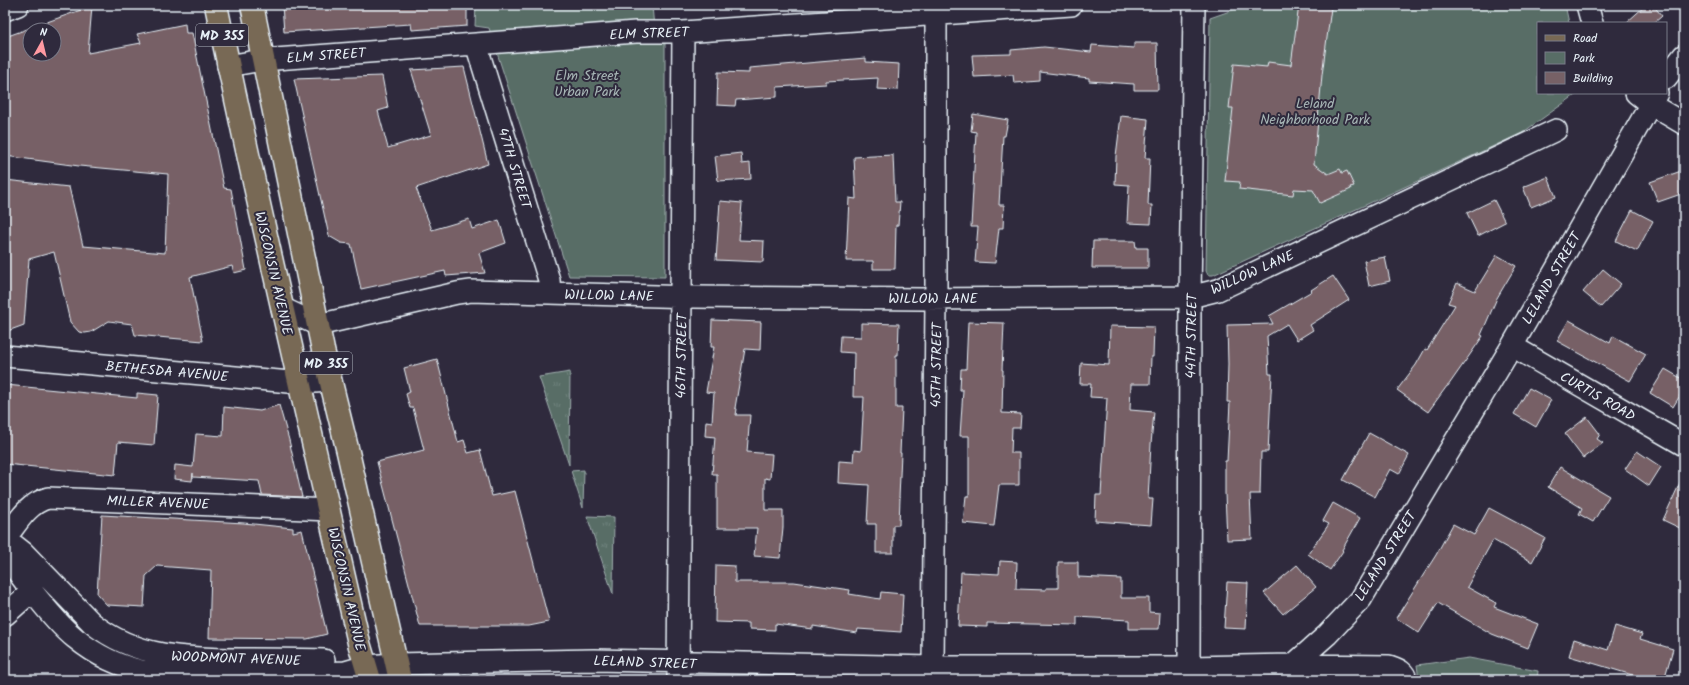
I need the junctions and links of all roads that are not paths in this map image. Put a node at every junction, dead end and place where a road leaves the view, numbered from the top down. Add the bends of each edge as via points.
1 (18, 5) edge
2 (216, 5) edge
3 (252, 5) edge
4 (1071, 5) edge
5 (1194, 5) edge
6 (1587, 5) edge
7 (5, 10) edge
8 (936, 14) junction
9 (1592, 22) edge
10 (683, 32) junction
11 (476, 44) junction
12 (1684, 55) edge
13 (262, 60) junction
14 (228, 66) junction
15 (1667, 77) edge
16 (1648, 97) edge
17 (1684, 124) edge
18 (1556, 130) dead end
19 (550, 292) junction
20 (681, 296) junction
21 (1190, 297) junction
22 (936, 299) junction
23 (282, 308) junction
24 (318, 325) junction
25 (1512, 346) junction
26 (5, 356) edge
27 (330, 381) junction
28 (300, 383) junction
29 (1684, 445) edge
30 (329, 510) junction
31 (5, 538) edge
32 (5, 558) edge
33 (32, 592) junction
34 (5, 615) edge
35 (162, 655) junction
36 (1293, 665) junction
37 (933, 667) junction
38 (1189, 667) junction
39 (678, 671) edge
40 (398, 672) edge
41 (147, 673) junction
42 (368, 673) edge
43 (174, 678) edge
44 (1406, 680) edge

1 - 7 street
2 - 14 main road, WISCONSIN AVENUE / MD 355
3 - 13 main road, MD 355
4 - 8 street, ELM STREET
5 - 21 street, 44TH STREET
6 - 9 street
8 - 10 street, ELM STREET
8 - 22 street, 45TH STREET
10 - 11 street, ELM STREET via 636,32
10 - 20 street, 46TH STREET
11 - 13 street, ELM STREET
11 - 19 street, 47TH STREET via 550,280
12 - 15 street
13 - 14 street, ELM STREET
13 - 24 main road, MD 355
14 - 23 main road, WISCONSIN AVENUE / MD 355
16 - 17 street
16 - 25 street, LELAND STREET
18 - 21 street, WILLOW LANE via 1218,290
19 - 20 street, WILLOW LANE
19 - 24 street, WILLOW LANE via 471,291
20 - 22 street, WILLOW LANE
20 - 39 street, 46TH STREET
21 - 22 street, WILLOW LANE
21 - 38 street, 44TH STREET
22 - 37 street, 45TH STREET
23 - 24 street
23 - 28 main road, WISCONSIN AVENUE / MD 355
24 - 27 main road, MD 355
25 - 29 street, CURTIS ROAD
25 - 36 street, LELAND STREET via 1361,599 1327,635
26 - 28 street, BETHESDA AVENUE
27 - 28 street, BETHESDA AVENUE
27 - 40 main road, MD 355
28 - 30 main road, WISCONSIN AVENUE / MD 355
30 - 31 street, MILLER AVENUE via 48,498 39,500 30,507
30 - 42 main road, WISCONSIN AVENUE / MD 355
31 - 35 street, WOODMONT AVENUE via 24,553 100,630 134,648
32 - 33 street, WOODMONT AVENUE via 15,567
33 - 34 street
33 - 41 street, WOODMONT AVENUE via 73,637 86,647 119,665
35 - 41 street
35 - 42 street, WOODMONT AVENUE via 189,659 343,660
36 - 38 street, LELAND STREET
36 - 44 street via 1389,666 1399,670 1406,676
37 - 38 street, LELAND STREET
37 - 39 street, LELAND STREET
39 - 40 street, LELAND STREET via 594,660
40 - 42 street, WOODMONT AVENUE
41 - 43 street, WOODMONT AVENUE
42 - 43 street, WOODMONT AVENUE

